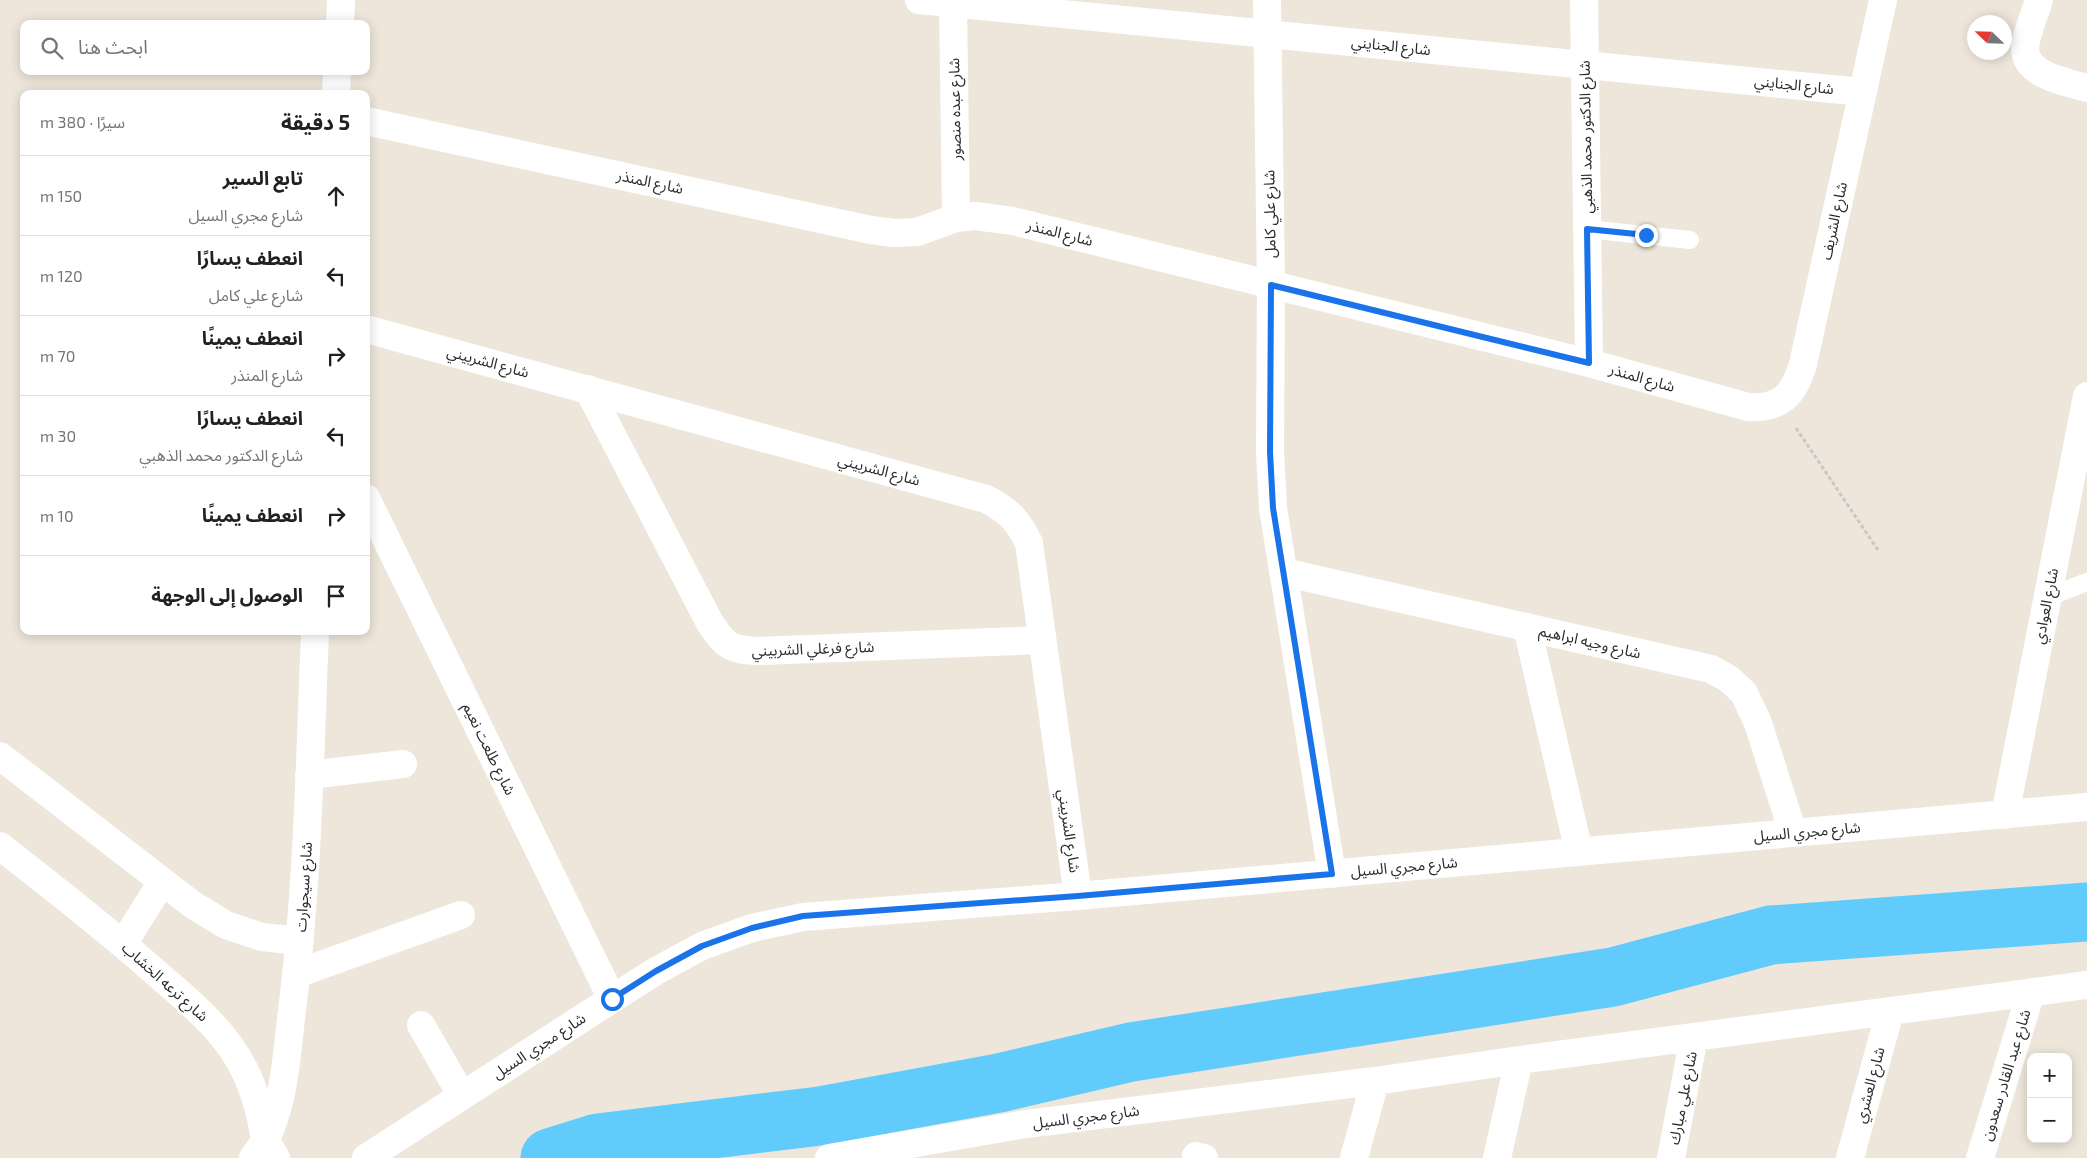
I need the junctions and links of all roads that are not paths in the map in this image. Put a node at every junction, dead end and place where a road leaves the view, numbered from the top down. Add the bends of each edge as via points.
1 (341, 0) edge
2 (919, 0) edge
3 (1267, 0) edge
4 (1584, 0) edge
5 (1883, 0) edge
6 (2039, 0) edge
7 (953, 2) edge
8 (340, 20) edge
9 (1268, 34) junction
10 (1585, 65) junction
11 (337, 75) edge
12 (2087, 88) edge
13 (336, 90) edge
14 (1862, 92) junction
15 (370, 122) edge
16 (956, 218) junction
17 (1587, 229) junction
18 (1690, 240) dead end
19 (1271, 285) junction
20 (370, 330) edge
21 (1589, 363) junction
22 (588, 389) junction
23 (2087, 396) edge
24 (1748, 407) joint
25 (370, 506) edge
26 (1283, 572) junction
27 (2087, 582) edge
28 (2048, 597) junction
29 (1527, 628) junction
30 (315, 635) edge
31 (1041, 640) junction
32 (0, 756) edge
33 (403, 764) dead end
34 (309, 775) junction
35 (2087, 807) edge
36 (2004, 815) junction
37 (1793, 833) junction
38 (0, 846) edge
39 (1579, 852) junction
40 (1332, 874) junction
41 (162, 882) junction
42 (1078, 896) junction
43 (461, 915) dead end
44 (300, 941) junction
45 (123, 944) junction
46 (296, 974) junction
47 (2087, 985) edge
48 (2032, 992) junction
49 (612, 999) junction
50 (1890, 1011) junction
51 (421, 1025) dead end
52 (1694, 1037) junction
53 (1519, 1060) junction
54 (1374, 1081) junction
55 (462, 1096) junction
56 (265, 1152) edge
57 (366, 1158) edge
58 (829, 1158) edge
59 (1354, 1158) edge
60 (1498, 1158) edge
61 (1671, 1158) edge
62 (1850, 1158) edge
63 (1980, 1158) edge

1 - 8 street
2 - 7 street, شارع الجنايني
3 - 9 street, شارع علي كامل
4 - 10 street, شارع الدكتور محمد الذهبي
5 - 14 street, شارع الشريف
6 - 12 street via 2025,43 2028,60 2041,73
7 - 9 street, شارع الجنايني
7 - 16 street, شارع عبده منصور
9 - 10 street, شارع الجنايني
9 - 19 street, شارع علي كامل
10 - 14 street, شارع الجنايني
10 - 17 street, شارع الدكتور محمد الذهبي
11 - 13 street
14 - 24 street, شارع الشريف via 1799,378 1792,392 1779,402 1764,408
15 - 16 street, شارع المنذر via 872,230 917,232
16 - 19 street, شارع المنذر via 975,216 1013,221
17 - 18 lane
17 - 21 street, شارع الدكتور محمد الذهبي
19 - 21 street, شارع المنذر
19 - 26 street, شارع علي كامل via 1270,452 1273,508
20 - 22 street, شارع الشربيني
21 - 24 street, شارع المنذر
22 - 31 street, شارع الشربيني via 986,500 1005,509 1020,524 1029,543
22 - 31 street, شارع فرغلي الشربيني via 710,623 728,646 759,651
23 - 28 street, شارع العوادي
25 - 49 street, شارع طلعت نعيم
26 - 29 street, شارع وجيه ابراهيم
26 - 40 street, شارع علي كامل
27 - 28 lane
28 - 36 street, شارع العوادي
29 - 37 street, شارع وجيه ابراهيم via 1711,669 1729,679 1744,694 1758,723
29 - 39 street
30 - 34 street, شارع سيجوارت
31 - 42 street, شارع الشربيني
32 - 41 street
33 - 34 street
34 - 44 street, شارع سيجوارت
35 - 36 street, شارع مجري السيل
36 - 37 street, شارع مجري السيل
37 - 39 street, شارع مجري السيل
38 - 45 street, شارع ترعه الخشاب
39 - 40 street, شارع مجري السيل
40 - 42 street, شارع مجري السيل
41 - 44 street via 226,925 262,937
41 - 45 street
42 - 49 street, شارع مجري السيل via 803,916 752,928 702,946
43 - 46 street
44 - 46 street, شارع سيجوارت
45 - 56 street, شارع ترعه الخشاب via 202,1013 226,1040 245,1070 258,1104
46 - 56 street, شارع سيجوارت via 285,1068
47 - 48 street, شارع مجري السيل
48 - 50 street, شارع مجري السيل
48 - 63 street, شارع عبد القادر سعدون
49 - 55 street, شارع مجري السيل
50 - 52 street, شارع مجري السيل
50 - 62 street, شارع العشري
51 - 55 street
52 - 53 street, شارع مجري السيل
52 - 61 street, شارع علي مبارك
53 - 54 street, شارع مجري السيل
53 - 60 street
54 - 58 street, شارع مجري السيل via 1026,1124
54 - 59 street
55 - 57 street, شارع مجري السيل

